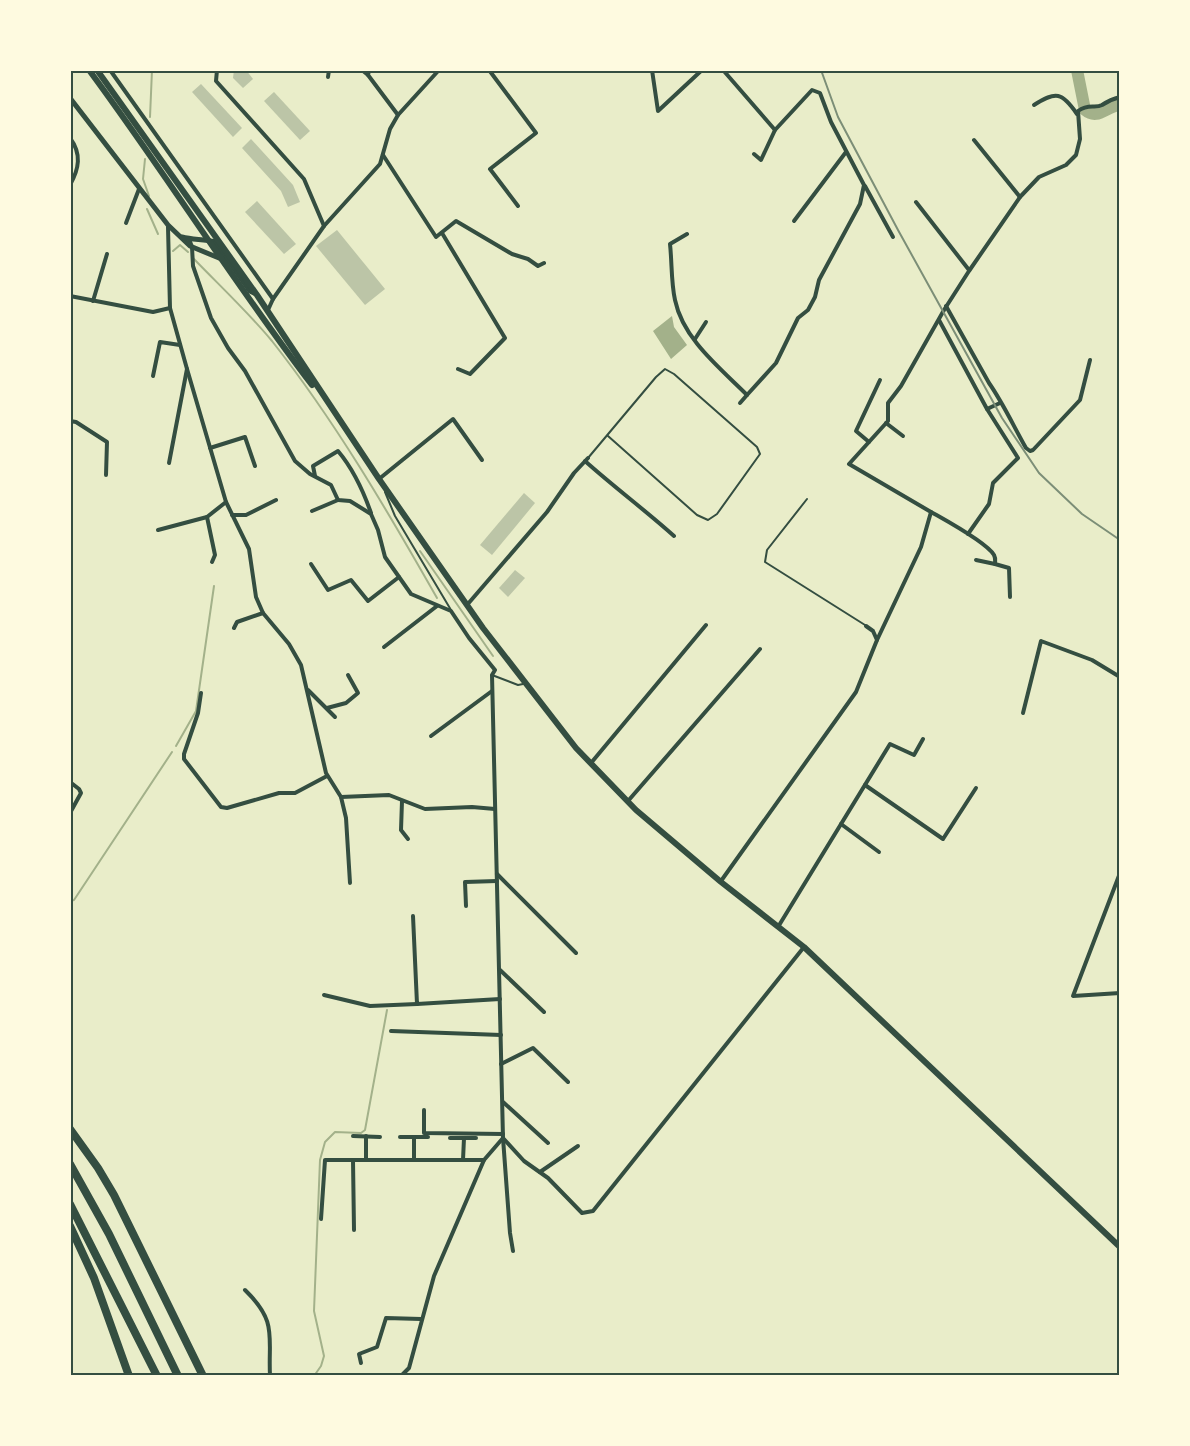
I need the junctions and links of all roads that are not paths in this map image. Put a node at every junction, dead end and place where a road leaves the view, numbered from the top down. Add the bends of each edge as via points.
1 (89, 70) edge
2 (97, 70) edge
3 (110, 70) edge
4 (217, 70) edge
5 (329, 70) edge
6 (362, 70) edge
7 (439, 70) edge
8 (489, 70) edge
9 (652, 70) edge
10 (702, 70) edge
11 (723, 70) edge
12 (368, 73) edge
13 (328, 77) dead end
14 (1119, 97) edge
15 (70, 98) edge
16 (1034, 105) dead end
17 (1077, 114) junction
18 (398, 115) junction
19 (775, 130) junction
20 (70, 138) edge
21 (974, 141) dead end
22 (846, 152) junction
23 (383, 154) junction
24 (754, 154) dead end
25 (70, 185) edge
26 (864, 185) junction
27 (139, 189) junction
28 (1020, 197) junction
29 (916, 202) dead end
30 (518, 206) dead end
31 (794, 221) dead end
32 (126, 223) dead end
33 (168, 225) junction
34 (324, 226) junction
35 (442, 233) junction
36 (687, 234) dead end
37 (180, 237) junction
38 (893, 237) dead end
39 (189, 239) junction
40 (207, 240) junction
41 (192, 247) junction
42 (108, 254) dead end
43 (219, 258) junction
44 (544, 263) dead end
45 (969, 271) junction
46 (70, 296) edge
47 (258, 297) junction
48 (273, 298) junction
49 (93, 301) junction
50 (946, 306) junction
51 (170, 308) junction
52 (268, 311) junction
53 (939, 319) junction
54 (706, 322) dead end
55 (695, 339) junction
56 (180, 345) junction
57 (1089, 360) dead end
58 (187, 369) junction
59 (458, 369) dead end
60 (153, 376) dead end
61 (880, 380) dead end
62 (747, 395) junction
63 (740, 403) dead end
64 (1000, 403) junction
65 (987, 409) junction
66 (70, 421) edge
67 (886, 423) junction
68 (342, 424) junction
69 (608, 436) junction
70 (903, 436) dead end
71 (869, 442) junction
72 (210, 448) junction
73 (482, 459) dead end
74 (587, 459) junction
75 (169, 463) dead end
76 (255, 466) dead end
77 (106, 475) dead end
78 (315, 477) junction
79 (379, 479) junction
80 (807, 499) dead end
81 (276, 500) dead end
82 (338, 500) junction
83 (226, 502) junction
84 (312, 511) dead end
85 (931, 512) junction
86 (371, 514) junction
87 (232, 515) junction
88 (207, 517) junction
89 (158, 530) dead end
90 (968, 534) junction
91 (674, 536) dead end
92 (976, 560) dead end
93 (212, 562) dead end
94 (311, 564) dead end
95 (995, 564) junction
96 (399, 577) junction
97 (1010, 597) dead end
98 (437, 605) junction
99 (467, 605) junction
100 (451, 611) junction
101 (263, 613) junction
102 (706, 625) dead end
103 (866, 626) joint
104 (234, 628) dead end
105 (877, 640) junction
106 (384, 647) dead end
107 (760, 649) dead end
108 (348, 675) dead end
109 (492, 675) junction
110 (1119, 676) edge
111 (525, 684) junction
112 (307, 689) junction
113 (492, 691) junction
114 (201, 693) dead end
115 (327, 708) junction
116 (1023, 713) dead end
117 (335, 717) dead end
118 (431, 736) dead end
119 (923, 739) dead end
120 (591, 763) junction
121 (327, 776) junction
122 (70, 782) edge
123 (865, 785) junction
124 (976, 788) dead end
125 (341, 798) junction
126 (402, 801) junction
127 (628, 801) junction
128 (495, 809) junction
129 (70, 813) edge
130 (841, 824) junction
131 (408, 839) dead end
132 (879, 852) dead end
133 (497, 873) junction
134 (1119, 873) edge
135 (497, 881) junction
136 (721, 882) junction
137 (350, 883) dead end
138 (466, 906) dead end
139 (413, 916) dead end
140 (778, 927) junction
141 (804, 947) junction
142 (576, 952) dead end
143 (499, 970) junction
144 (1119, 993) edge
145 (324, 995) dead end
146 (500, 999) junction
147 (417, 1004) junction
148 (544, 1011) dead end
149 (391, 1031) dead end
150 (501, 1035) junction
151 (501, 1064) junction
152 (568, 1082) dead end
153 (502, 1101) junction
154 (424, 1110) dead end
155 (70, 1129) edge
156 (353, 1136) dead end
157 (366, 1136) junction
158 (503, 1136) junction
159 (380, 1137) dead end
160 (400, 1137) dead end
161 (414, 1137) junction
162 (428, 1137) dead end
163 (450, 1138) dead end
164 (464, 1138) junction
165 (476, 1138) dead end
166 (548, 1143) dead end
167 (578, 1146) dead end
168 (353, 1160) junction
169 (366, 1160) junction
170 (414, 1160) junction
171 (463, 1160) junction
172 (484, 1160) junction
173 (70, 1164) edge
174 (540, 1172) junction
175 (70, 1204) edge
176 (321, 1219) dead end
177 (70, 1226) edge
178 (354, 1230) dead end
179 (1119, 1247) edge
180 (513, 1251) dead end
181 (245, 1290) dead end
182 (421, 1319) junction
183 (361, 1363) dead end
184 (129, 1376) edge
185 (157, 1376) edge
186 (178, 1376) edge
187 (203, 1376) edge
188 (270, 1376) edge
189 (401, 1376) edge

1 - 40 main road
2 - 47 main road
3 - 48 street
4 - 34 street via 216,81 304,178
5 - 13 street
6 - 12 street
7 - 18 street
8 - 30 street via 536,133 490,169
9 - 10 street via 658,111
11 - 19 street
12 - 18 street
14 - 17 street via 1099,106 1087,106
15 - 27 street
16 - 17 street via 1056,94
17 - 28 street via 1080,139 1076,155 1066,165 1039,177
18 - 23 street
19 - 22 street via 812,90 820,93
19 - 24 street via 760,160
20 - 25 street via 79,162
21 - 28 street
22 - 26 street
22 - 31 street
23 - 34 street via 380,164
23 - 35 street via 436,237
26 - 38 street
26 - 62 street via 860,204 819,280 812,303 798,318 776,363
27 - 32 street
27 - 33 street
28 - 45 street
29 - 45 street
33 - 37 street
33 - 51 street
34 - 48 street
35 - 44 street via 456,221 512,254 538,266
35 - 59 street via 505,338 470,374
36 - 55 street via 670,247 675,300
37 - 39 street
37 - 41 street
39 - 40 street
39 - 41 street
40 - 43 main road
40 - 47 street via 215,242
41 - 43 street
41 - 78 street via 193,266 211,318 295,461
42 - 49 street
43 - 68 main road
45 - 50 street
46 - 49 street
47 - 48 street
47 - 52 main road
48 - 52 street
49 - 51 street via 153,312
50 - 53 street
50 - 64 street
51 - 56 street
52 - 68 main road
53 - 65 street
53 - 67 street via 888,404
54 - 55 street
55 - 62 street
56 - 58 street
56 - 60 street via 160,342
57 - 64 street via 1080,400 1031,451
58 - 72 street
58 - 75 street
61 - 71 street via 856,431
62 - 63 street
64 - 65 street
65 - 90 street via 1018,458 993,483 989,504
66 - 77 street via 107,442
67 - 70 street
67 - 71 street
68 - 79 main road
69 - 69 lane via 697,515 708,520 717,514 760,454 757,447 665,369
69 - 74 lane
71 - 85 street via 849,464
72 - 76 street via 245,437
72 - 83 street
73 - 79 street via 453,419
74 - 91 street via 610,484 642,506
74 - 99 street
78 - 82 street via 331,485
78 - 86 street via 314,466 338,451 363,490
79 - 99 main road
79 - 100 lane via 395,516
80 - 103 lane via 767,550 765,562
81 - 87 street via 246,514
82 - 84 street
82 - 86 street via 350,501
83 - 87 street
83 - 88 street
85 - 90 street
85 - 105 street via 921,547
86 - 96 street via 385,557
87 - 101 street via 249,549 256,597
88 - 89 street
88 - 93 street via 215,555
90 - 95 street via 993,554
92 - 95 street
94 - 96 street via 328,590 351,580 368,601
95 - 97 street via 1010,569
96 - 98 street via 411,594
98 - 100 street
98 - 106 street
99 - 111 main road
100 - 109 street via 495,670
101 - 104 street via 237,622
101 - 112 street via 290,644
102 - 120 street
103 - 105 street
105 - 136 street via 856,692
107 - 127 street
108 - 115 street via 358,693 346,703
109 - 111 lane
109 - 113 street
110 - 116 street via 1092,660 1041,641
111 - 120 main road
112 - 115 street
112 - 121 street
113 - 118 street
113 - 128 street
114 - 121 street via 184,759 221,807 295,793
115 - 117 street
119 - 123 street via 914,755 890,744
120 - 127 main road
121 - 125 street
122 - 129 street via 81,793
123 - 124 street via 943,839
123 - 130 street
125 - 126 street via 389,795
125 - 137 street
126 - 128 street via 424,809
126 - 131 street via 401,830
127 - 136 main road
128 - 133 street
130 - 132 street
130 - 140 street
133 - 135 street
133 - 142 street
134 - 144 street via 1073,996
135 - 138 street via 465,882
135 - 143 street
136 - 140 main road
139 - 147 street
140 - 141 main road
141 - 174 street via 593,1211 582,1213
141 - 179 main road
143 - 146 street
143 - 148 street
145 - 147 street via 370,1006
146 - 147 street
146 - 150 street
149 - 150 street
150 - 151 street
151 - 152 street via 533,1048
151 - 153 street
153 - 158 street
153 - 166 street
154 - 158 street via 424,1132
155 - 187 highway via 114,1195
156 - 157 street
157 - 159 street
157 - 169 street
158 - 172 street
158 - 174 street via 524,1161
158 - 180 street
160 - 161 street
161 - 162 street
161 - 170 street
163 - 164 street
164 - 165 street
164 - 171 street
167 - 174 street
168 - 169 street
168 - 176 street via 325,1160
168 - 178 street
169 - 170 street
170 - 171 street
171 - 172 street
172 - 182 street via 434,1276
173 - 186 highway
175 - 185 highway
177 - 184 highway via 97,1285
181 - 188 street via 264,1313 271,1332
182 - 183 street via 386,1318 377,1347 359,1354
182 - 189 street via 410,1368

